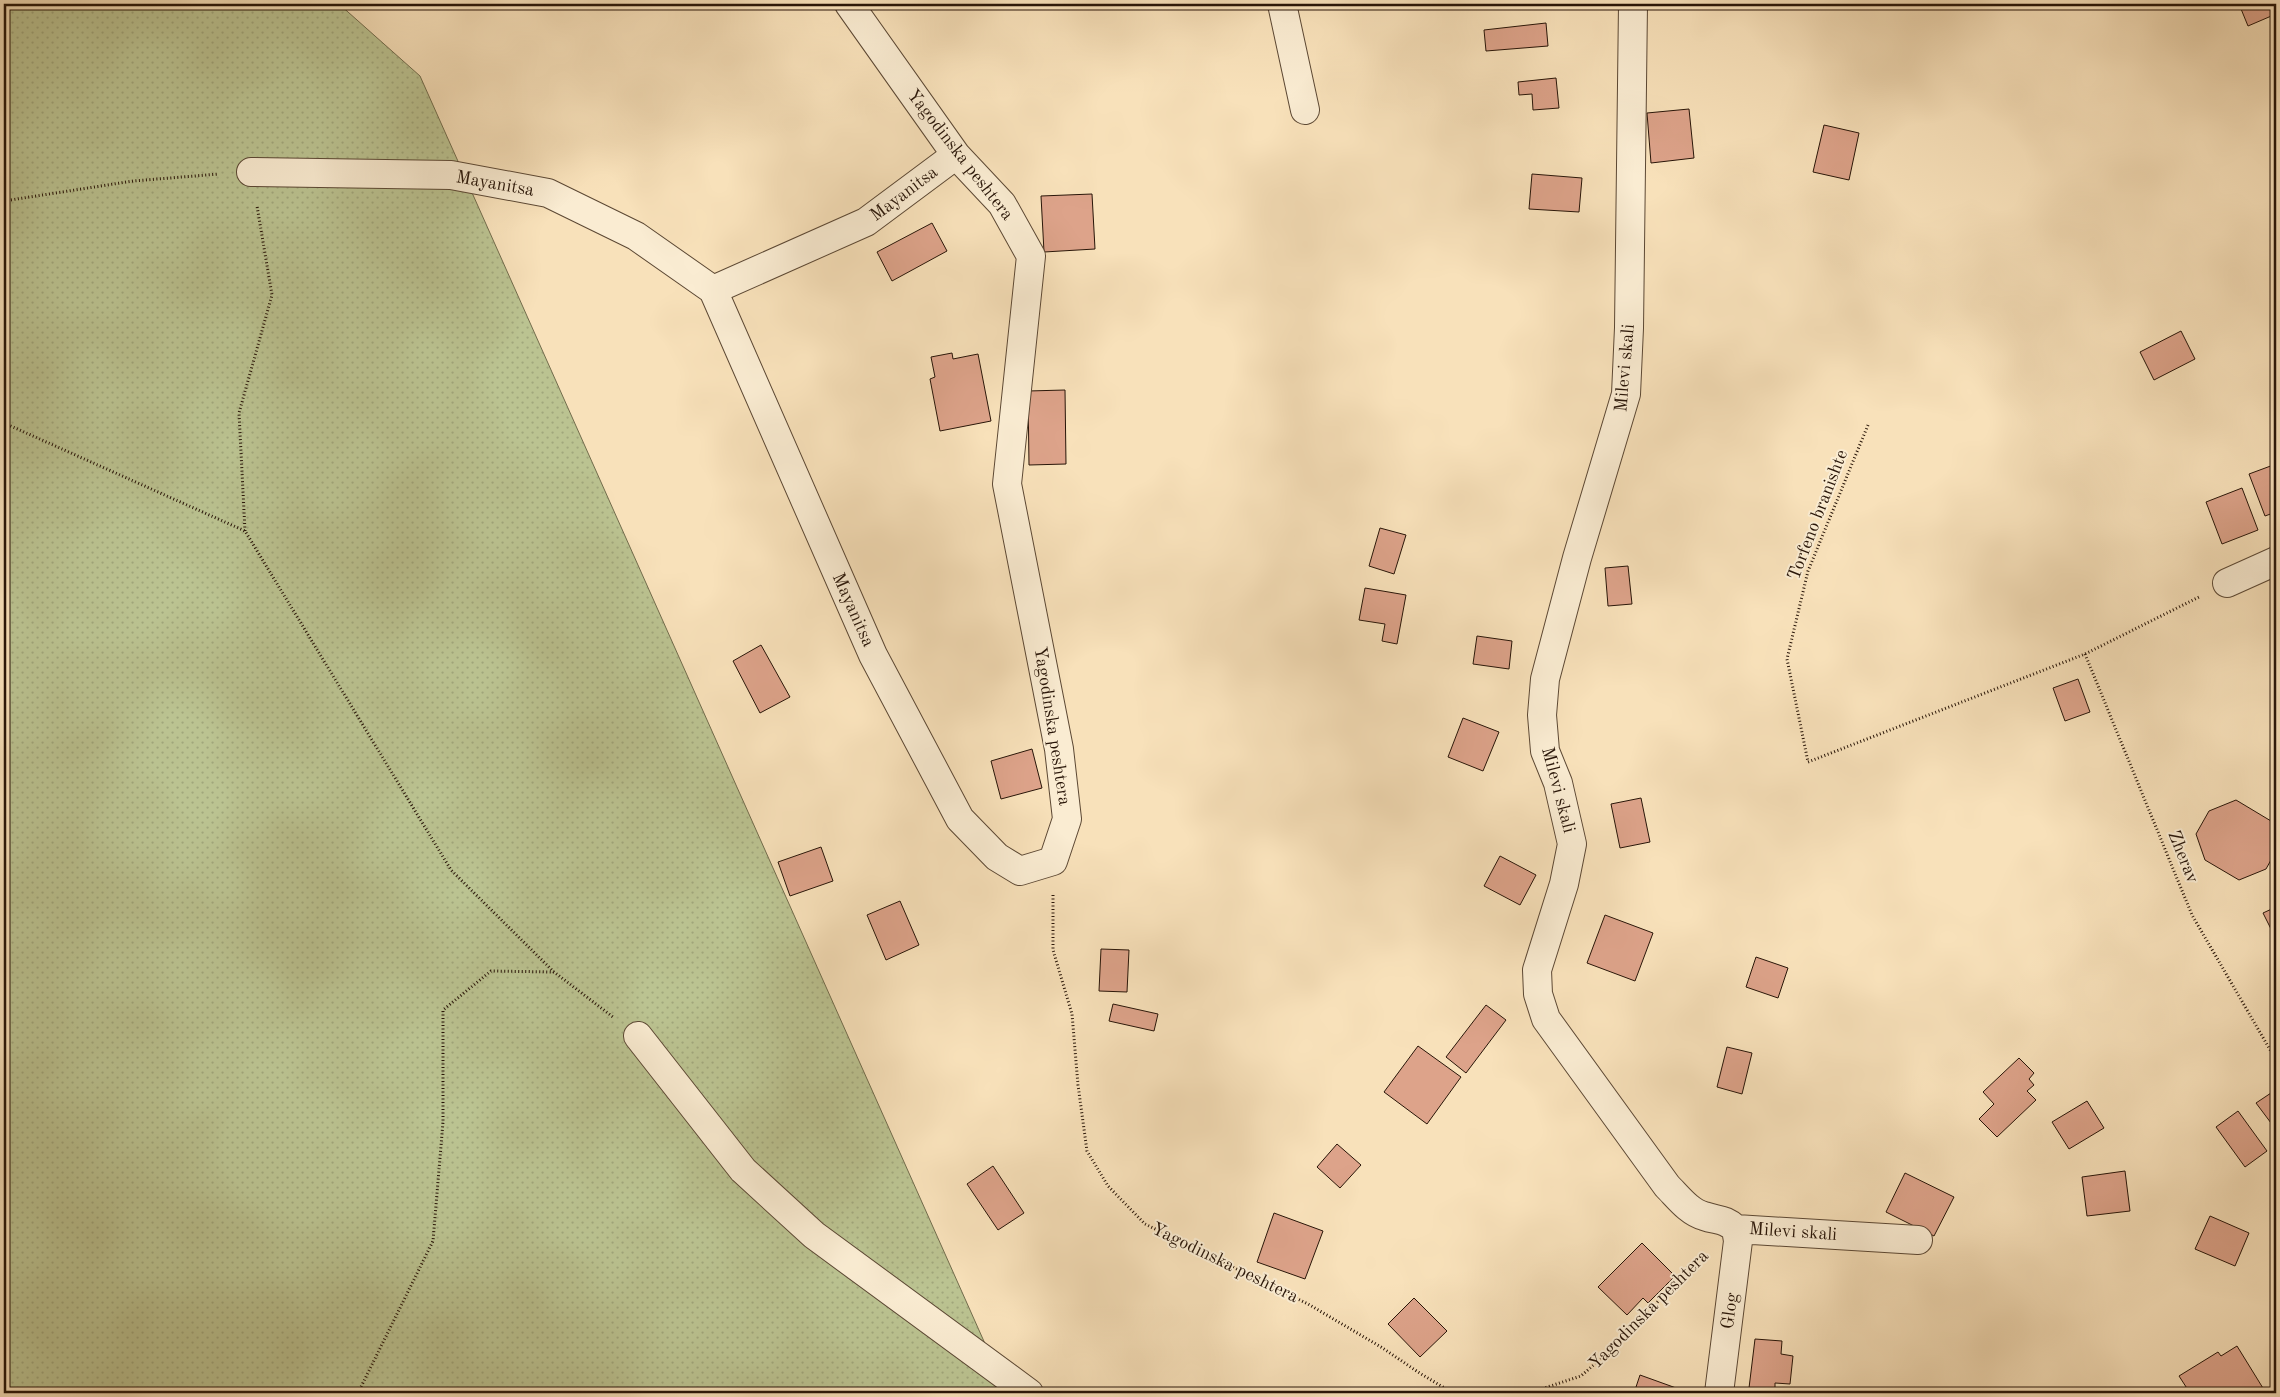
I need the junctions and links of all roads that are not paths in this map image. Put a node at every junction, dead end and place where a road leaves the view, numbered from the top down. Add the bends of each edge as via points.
1 (849, 4) edge
2 (1282, 4) edge
3 (1633, 4) edge
4 (1305, 110) dead end
5 (956, 155) junction
6 (251, 172) road end
7 (713, 290) junction
8 (2276, 561) edge
9 (2227, 583) road end
10 (1053, 862) joint
11 (638, 1036) road end
12 (1736, 1229) junction
13 (1918, 1240) dead end
14 (1029, 1393) edge
15 (1719, 1393) edge

1 - 5 street, Yagodinska peshtera
2 - 4 street
3 - 12 street, Milevi skali via 1626,394 1545,679 1542,715 1545,750 1558,783 1572,844 1564,884 1537,970 1538,994 1546,1019 1667,1186 1684,1204 1702,1216 1726,1220
5 - 7 street, Mayanitsa via 866,222
5 - 10 street, Yagodinska peshtera via 1002,204 1031,256 1007,484 1060,759 1067,819
6 - 7 street, Mayanitsa via 451,175 548,194 636,236
7 - 10 street, Mayanitsa via 873,655 960,819 997,857 1020,871
8 - 9 street
11 - 14 street via 743,1170 814,1235
12 - 13 street, Milevi skali
12 - 15 street, Glog via 1738,1241

